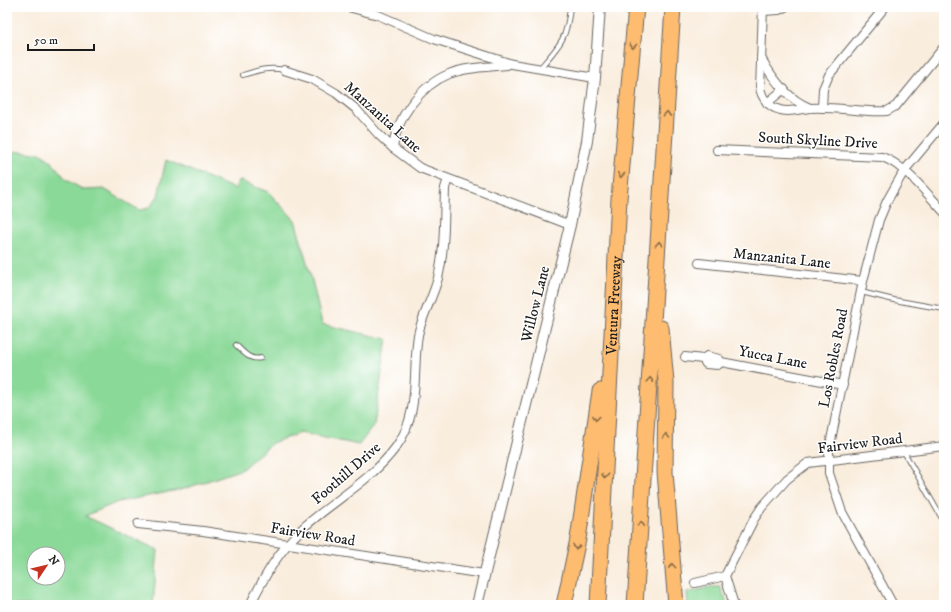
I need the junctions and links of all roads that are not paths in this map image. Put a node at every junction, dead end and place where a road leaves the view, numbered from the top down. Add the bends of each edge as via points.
1 (348, 7) edge
2 (570, 7) edge
3 (600, 7) edge
4 (636, 7) edge
5 (673, 7) edge
6 (784, 7) edge
7 (885, 7) edge
8 (763, 9) edge
9 (944, 47) edge
10 (761, 58) junction
11 (512, 64) junction
12 (539, 69) junction
13 (284, 70) joint
14 (243, 75) dead end
15 (595, 78) junction
16 (784, 89) junction
17 (767, 104) junction
18 (810, 108) junction
19 (822, 108) junction
20 (944, 123) edge
21 (393, 148) junction
22 (717, 150) dead end
23 (904, 171) junction
24 (448, 179) junction
25 (619, 199) junction
26 (944, 212) edge
27 (570, 225) junction
28 (699, 263) dead end
29 (863, 281) junction
30 (656, 283) junction
31 (861, 292) junction
32 (944, 309) edge
33 (236, 345) dead end
34 (685, 357) dead end
35 (261, 358) dead end
36 (842, 385) junction
37 (944, 446) edge
38 (904, 452) junction
39 (829, 460) junction
40 (944, 522) edge
41 (138, 524) dead end
42 (288, 545) junction
43 (484, 574) junction
44 (724, 576) junction
45 (695, 583) dead end
46 (250, 605) edge
47 (477, 605) edge
48 (564, 605) edge
49 (598, 605) edge
50 (635, 605) edge
51 (676, 605) edge
52 (734, 605) edge
53 (893, 605) edge

1 - 11 street via 378,15 434,39
2 - 12 lane via 562,42
3 - 15 street, Willow Lane
4 -> 25 highway, Ventura Freeway
30 -> 5 highway
6 - 8 street via 779,10
7 - 19 street via 829,74 823,89
8 - 10 street
9 - 19 street via 896,106 887,111
10 - 16 street
10 - 17 street via 760,89
11 - 12 street
11 - 21 street via 461,70 438,80 417,98 405,113 395,134
12 - 15 street
13 - 14 lane, Manzanita Lane via 272,67
13 - 21 street, Manzanita Lane via 312,79 336,93 356,109
15 - 27 street, Willow Lane via 587,141
16 - 17 street
16 - 18 street
17 - 18 street via 787,112
18 - 19 street
20 - 23 street, Los Robles Road
21 - 24 street, Manzanita Lane via 420,168
22 - 23 street, South Skyline Drive via 882,157 889,159
23 - 26 street, South Skyline Drive
23 - 29 street, Los Robles Road via 878,220
24 - 27 street, Manzanita Lane
24 - 42 street, Foothill Drive via 445,188 441,264 438,280 418,336 414,403 406,429 397,446 381,464 303,528
25 -> 48 highway via 612,229 600,397 578,539
25 -> 49 highway, Ventura Freeway
27 - 43 street, Willow Lane
28 - 29 street, Manzanita Lane
29 - 31 street, Los Robles Road
50 -> 30 highway
51 -> 30 highway via 665,472 666,382
31 - 32 lane
31 - 36 street, Los Robles Road
33 - 35 lane via 249,357
34 - 36 street, Yucca Lane via 703,359 707,356 721,362
36 - 39 street, Los Robles Road
37 - 38 street, Fairview Road
38 - 39 street, Fairview Road
38 - 40 lane
39 - 44 street, Fairview Road via 808,463 787,479 754,519
39 - 53 street, Los Robles Road via 829,473 842,512
41 - 42 street, Fairview Road via 203,531
42 - 43 street, Fairview Road
42 - 46 street, Foothill Drive via 274,560
43 - 47 street, Willow Lane
44 - 45 street
44 - 52 street

